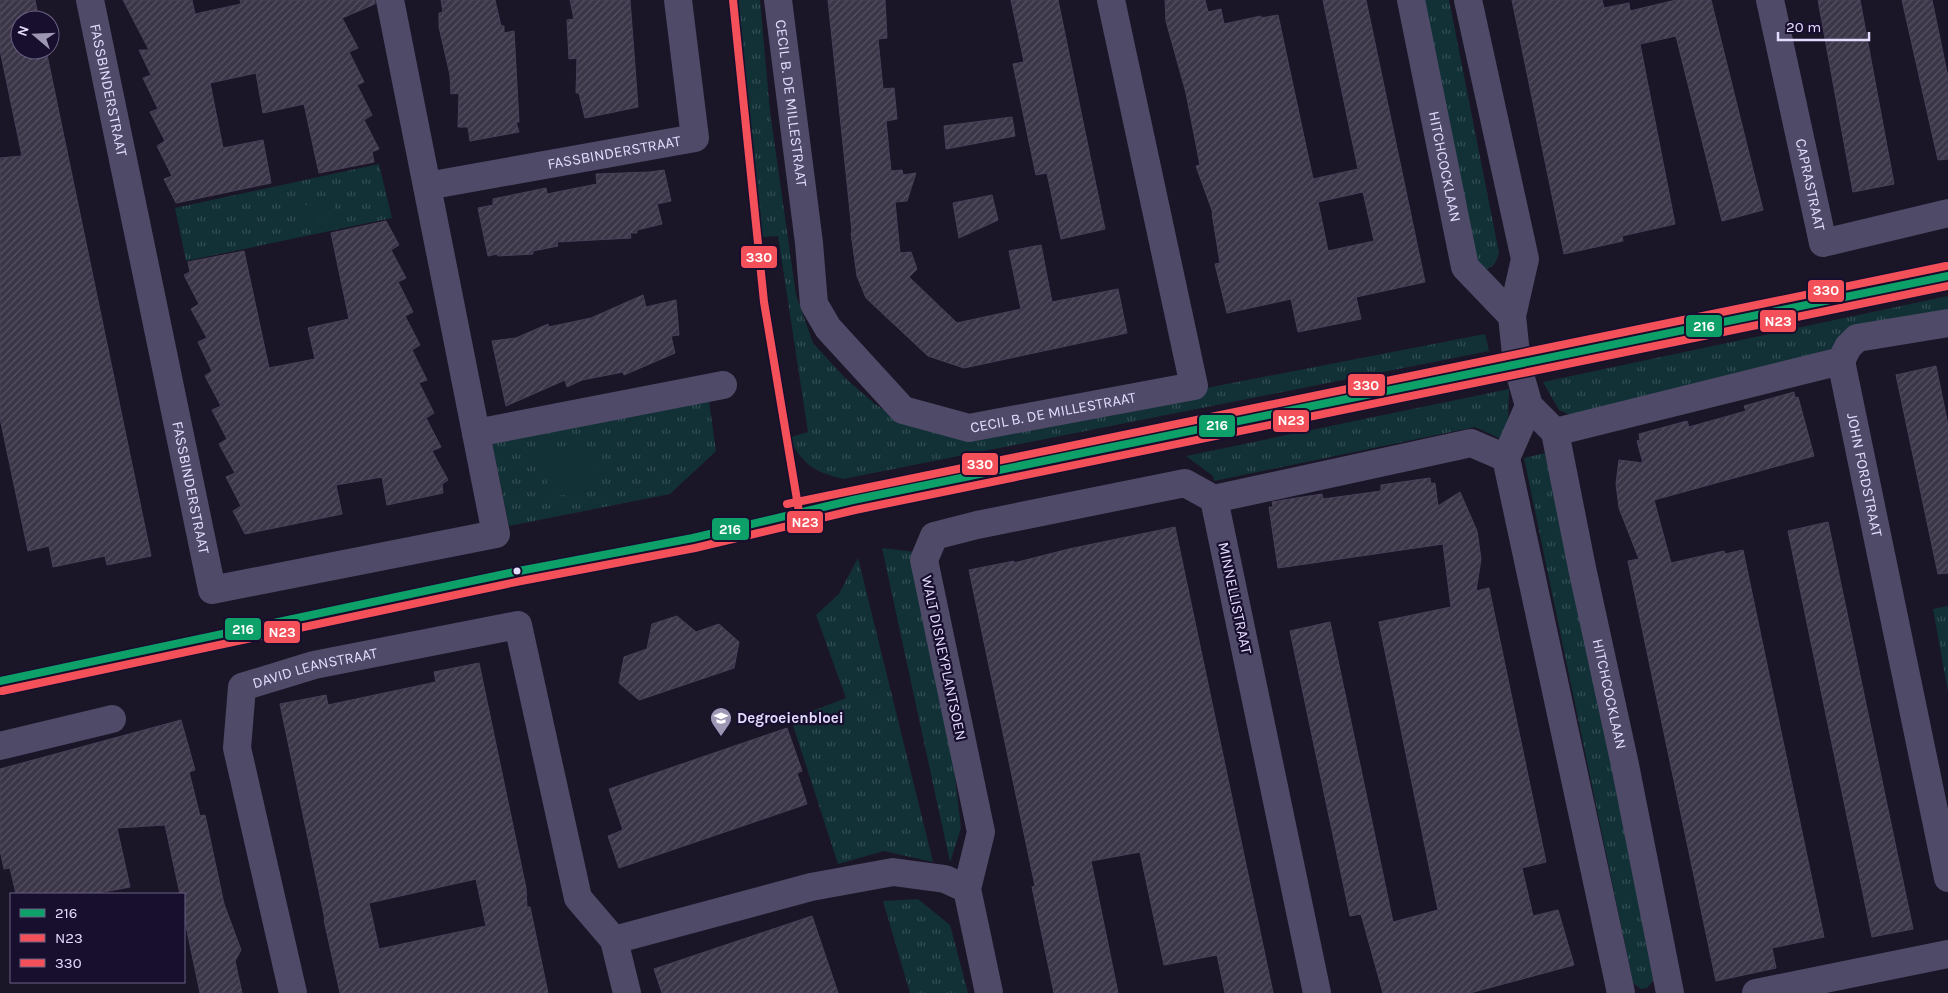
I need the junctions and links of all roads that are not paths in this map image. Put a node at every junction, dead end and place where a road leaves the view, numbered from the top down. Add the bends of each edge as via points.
1 (90, 0) edge
2 (390, 0) edge
3 (678, 0) edge
4 (778, 0) edge
5 (1111, 0) edge
6 (1411, 0) edge
7 (1468, 0) edge
8 (1770, 0) edge
9 (427, 186) junction
10 (1948, 213) edge
11 (1512, 316) junction
12 (1948, 323) edge
13 (1842, 361) junction
14 (723, 385) dead end
15 (1528, 406) junction
16 (1555, 432) junction
17 (476, 433) junction
18 (1506, 458) junction
19 (1214, 499) junction
20 (112, 719) dead end
21 (0, 746) edge
22 (1948, 878) edge
23 (967, 888) junction
24 (614, 940) junction
25 (1948, 954) edge
26 (293, 993) edge
27 (627, 993) edge
28 (989, 993) edge
29 (1317, 993) edge
30 (1621, 993) edge
31 (1670, 993) edge
32 (1756, 993) edge

1 - 17 street, FASSBINDERSTRAAT via 212,590 496,534
2 - 9 street, FASSBINDERSTRAAT
3 - 9 street, FASSBINDERSTRAAT via 695,138
4 - 5 street, CECIL B. DE MILLESTRAAT via 814,304 828,328 903,410 969,428 1194,386
6 - 11 street, HITCHCOCKLAAN via 1465,267
7 - 11 street via 1525,259
8 - 10 street, CAPRASTRAAT via 1823,243
9 - 17 street, FASSBINDERSTRAAT
11 - 15 street via 1517,364
12 - 13 street via 1857,338 1848,347
13 - 16 street
13 - 22 street, JOHN FORDSTRAAT
14 - 17 street
15 - 16 street
15 - 18 street
16 - 31 street, HITCHCOCKLAAN
18 - 19 street via 1471,442
18 - 30 street
19 - 23 street, WALT DISNEYPLANTSOEN via 1185,483 934,536 924,560 981,832
19 - 29 street, MINNELLISTRAAT
20 - 21 street
23 - 24 street via 945,879 893,872 811,887
23 - 28 street, WALT DISNEYPLANTSOEN
24 - 26 street, DAVID LEANSTRAAT via 578,898 518,625 314,666 242,687 237,748
24 - 27 street
25 - 32 street

